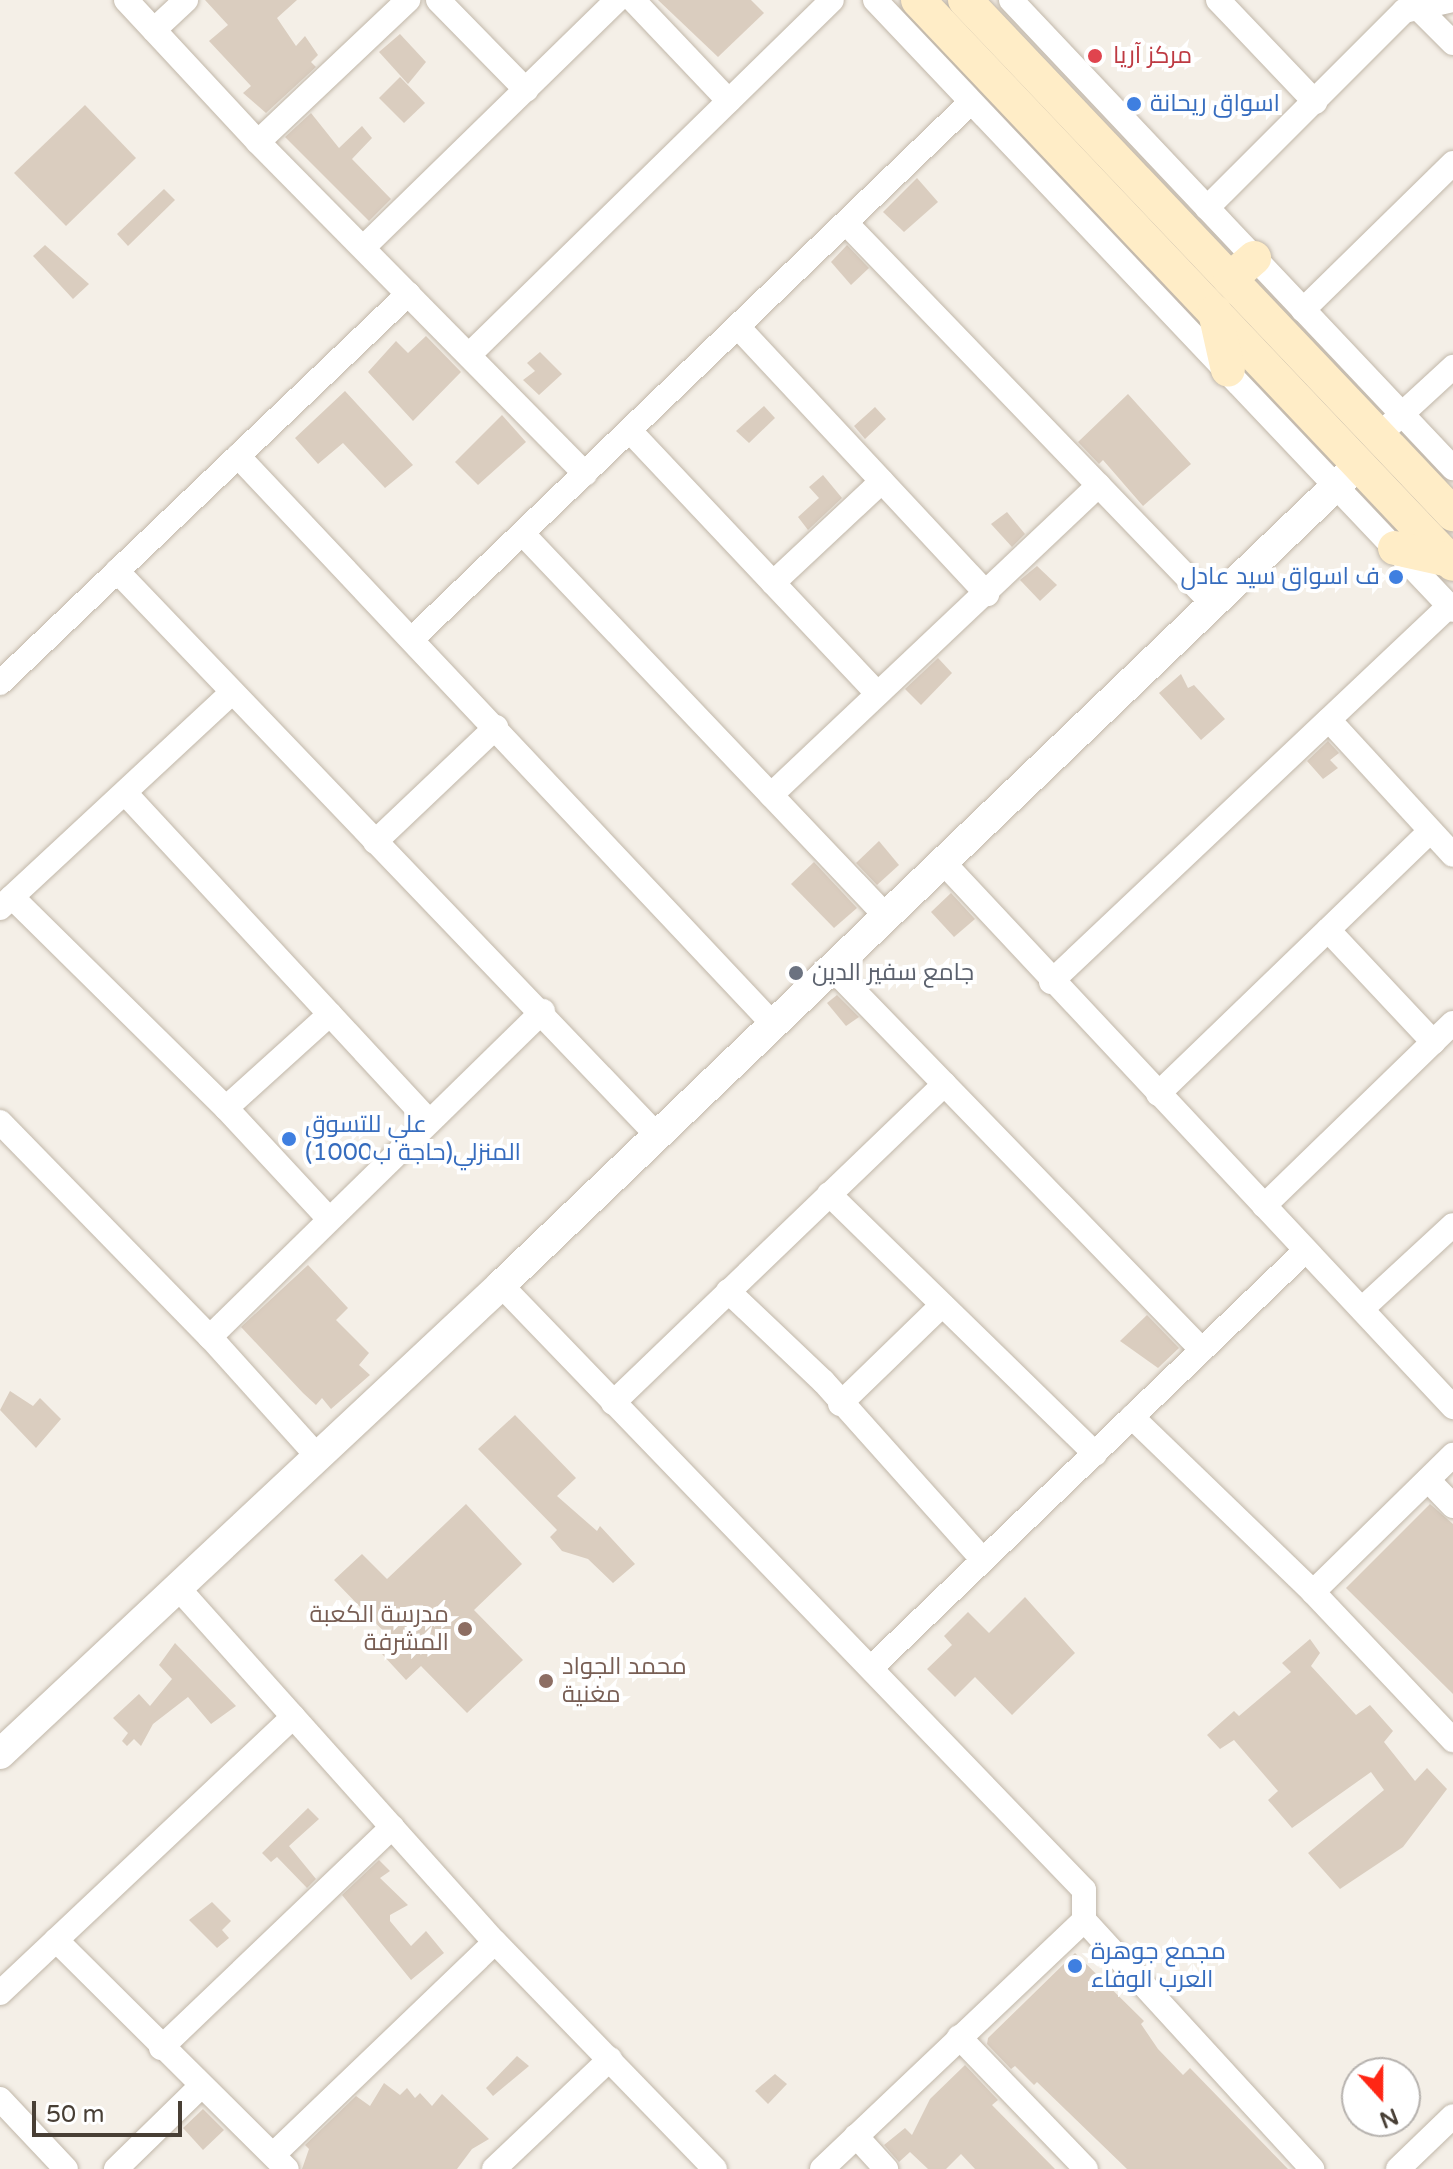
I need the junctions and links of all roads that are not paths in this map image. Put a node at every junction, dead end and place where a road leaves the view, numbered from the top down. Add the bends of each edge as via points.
1 (126, 0) edge
2 (186, 0) edge
3 (408, 0) edge
4 (438, 0) edge
5 (617, 0) edge
6 (633, 0) edge
7 (832, 0) edge
8 (875, 0) edge
9 (918, 0) edge
10 (965, 0) edge
11 (1011, 0) edge
12 (1218, 0) edge
13 (1453, 0) edge
14 (1414, 4) edge
15 (154, 30) junction
16 (1453, 43) edge
17 (526, 90) junction
18 (729, 101) junction
19 (1315, 102) junction
20 (970, 103) junction
21 (258, 142) junction
22 (1453, 163) edge
23 (1207, 208) junction
24 (847, 224) junction
25 (365, 246) junction
26 (1242, 269) junction
27 (408, 294) junction
28 (1303, 310) junction
29 (1215, 312) junction
30 (739, 328) junction
31 (470, 354) junction
32 (1453, 367) edge
33 (1228, 370) junction
34 (1390, 425) junction
35 (630, 431) junction
36 (238, 456) junction
37 (1453, 468) edge
38 (585, 474) junction
39 (1348, 474) junction
40 (882, 481) junction
41 (1099, 485) junction
42 (1450, 504) edge
43 (523, 534) junction
44 (1395, 548) junction
45 (1451, 562) edge
46 (117, 571) junction
47 (773, 583) junction
48 (987, 594) junction
49 (1212, 603) junction
50 (1451, 608) edge
51 (413, 638) junction
52 (0, 683) edge
53 (877, 693) junction
54 (230, 694) junction
55 (1329, 720) junction
56 (496, 727) junction
57 (126, 794) junction
58 (771, 795) junction
59 (1430, 831) junction
60 (375, 842) junction
61 (1453, 855) edge
62 (942, 861) junction
63 (6, 902) edge
64 (885, 915) junction
65 (1328, 930) junction
66 (831, 967) junction
67 (1051, 982) junction
68 (543, 1011) junction
69 (330, 1014) junction
70 (772, 1023) junction
71 (1453, 1023) edge
72 (1433, 1042) junction
73 (944, 1084) junction
74 (1158, 1094) junction
75 (226, 1108) junction
76 (429, 1121) junction
77 (0, 1122) edge
78 (656, 1134) junction
79 (829, 1194) junction
80 (1264, 1206) junction
81 (329, 1219) junction
82 (1453, 1225) edge
83 (1306, 1250) junction
84 (501, 1285) junction
85 (728, 1291) junction
86 (942, 1305) junction
87 (1363, 1308) junction
88 (210, 1337) junction
89 (1202, 1350) junction
90 (613, 1403) junction
91 (840, 1404) junction
92 (1453, 1407) edge
93 (1132, 1417) junction
94 (1095, 1454) junction
95 (1453, 1455) edge
96 (318, 1457) junction
97 (1428, 1480) junction
98 (1453, 1506) edge
99 (983, 1560) junction
100 (179, 1589) junction
101 (1313, 1592) junction
102 (873, 1666) junction
103 (293, 1717) junction
104 (1453, 1740) edge
105 (0, 1754) edge
106 (392, 1827) junction
107 (1084, 1920) junction
108 (56, 1940) junction
109 (495, 1942) junction
110 (0, 1993) edge
111 (959, 2037) junction
112 (161, 2048) junction
113 (610, 2059) junction
114 (201, 2086) junction
115 (0, 2099) edge
116 (1453, 2116) edge
117 (856, 2136) junction
118 (281, 2162) edge
119 (66, 2169) edge
120 (116, 2169) edge
121 (494, 2169) edge
122 (715, 2169) edge
123 (822, 2169) edge
124 (886, 2169) edge
125 (1086, 2169) edge
126 (1312, 2169) edge
127 (1398, 2169) edge

1 - 15 street
2 - 15 street
3 - 21 street
4 - 17 street
5 - 17 street
6 - 18 street
7 - 18 street
8 - 20 street
9 - 29 main road
10 - 26 main road
11 - 23 street
12 - 19 street
13 - 14 street
14 - 16 street
14 - 19 street
15 - 21 street
17 - 25 street
18 - 31 street
19 - 23 street
20 - 24 street
20 - 33 street
21 - 25 street
22 - 28 street
23 - 26 street
24 - 30 street
24 - 41 street
25 - 27 street
26 - 28 street
26 - 34 main road
27 - 31 street
27 - 36 street
28 - 34 street
29 - 33 main road
29 - 39 main road
30 - 35 street
30 - 40 street
31 - 38 street
32 - 34 street
33 - 39 street
34 - 37 street
34 - 42 main road
35 - 38 street
35 - 47 street
36 - 46 street
36 - 51 street
38 - 43 street
39 - 44 street
39 - 45 main road
39 - 49 street
40 - 47 street
40 - 48 street
41 - 48 street
41 - 49 street
43 - 51 street
43 - 58 street
44 - 45 main road
44 - 50 street
46 - 52 street
46 - 54 street
47 - 53 street
48 - 53 street
49 - 62 street
50 - 55 street
51 - 56 street
53 - 58 street
54 - 57 street
54 - 60 street
55 - 59 street
55 - 67 street
56 - 60 street
56 - 70 street
57 - 63 street
57 - 69 street
58 - 64 street
59 - 61 street
59 - 65 street
60 - 68 street
62 - 64 street
62 - 67 street
63 - 75 street
64 - 66 street
65 - 72 street
65 - 74 street
66 - 70 street
66 - 73 street
67 - 74 street
68 - 76 street
68 - 78 street
69 - 75 street
69 - 76 street
70 - 78 street
71 - 72 street
72 - 80 street
73 - 79 street
73 - 89 street
74 - 80 street
75 - 81 street
76 - 81 street
77 - 88 street
78 - 84 street
79 - 85 street
79 - 86 street
80 - 83 street
81 - 88 street
82 - 87 street
83 - 87 street
83 - 89 street
84 - 90 street
84 - 96 street
85 - 90 street
85 - 91 street
86 - 91 street
86 - 94 street
87 - 92 street
88 - 96 street
89 - 93 street
90 - 102 street
91 - 99 street
93 - 94 street
93 - 101 street
94 - 99 street
95 - 97 street
96 - 100 street
97 - 98 street
97 - 101 street
99 - 102 street
100 - 103 street
100 - 105 street
101 - 104 street
102 - 107 street via 1084,1890
103 - 106 street
103 - 108 street
106 - 109 street
106 - 112 street
107 - 111 street
107 - 126 street
108 - 110 street
108 - 112 street
109 - 113 street
109 - 118 street
111 - 117 street
111 - 125 street
112 - 114 street
113 - 121 street
113 - 122 street
114 - 118 street
114 - 120 street
115 - 119 street
116 - 127 street
117 - 123 street
117 - 124 street

